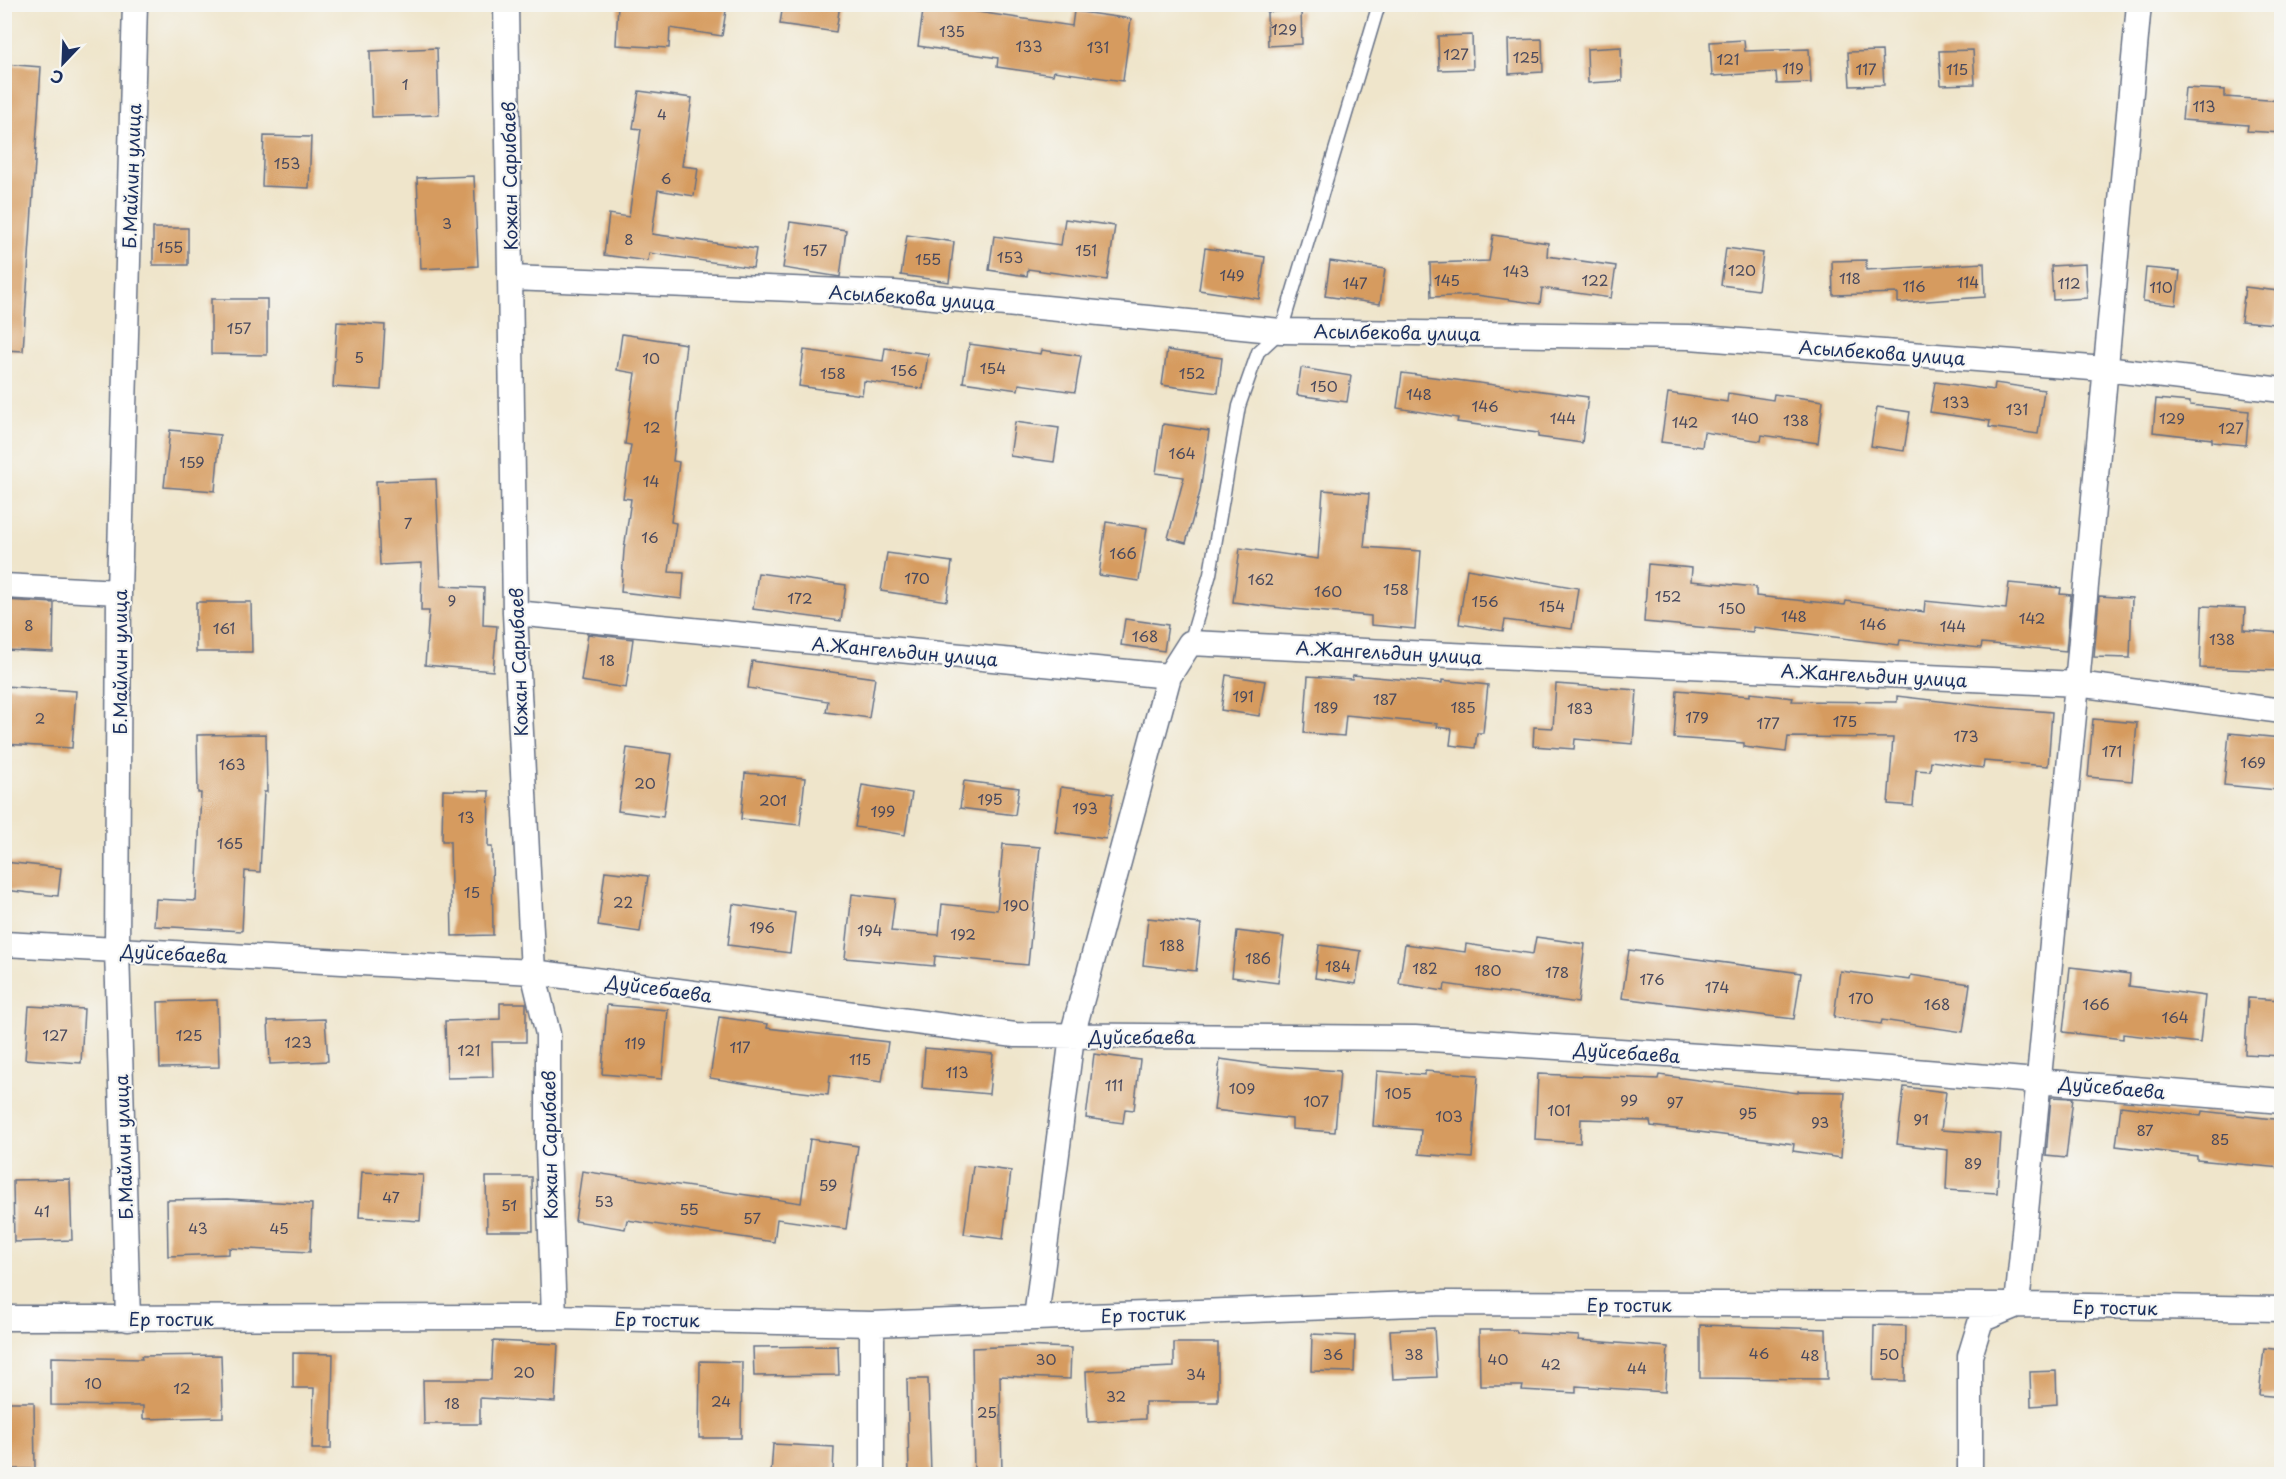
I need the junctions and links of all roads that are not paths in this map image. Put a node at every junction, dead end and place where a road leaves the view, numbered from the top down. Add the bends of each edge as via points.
1 (135, 4) edge
2 (506, 4) edge
3 (1379, 4) edge
4 (2139, 4) edge
5 (512, 278) junction
6 (1281, 331) junction
7 (2105, 369) junction
8 (2282, 390) edge
9 (4, 586) edge
10 (119, 592) junction
11 (515, 613) junction
12 (1190, 643) junction
13 (1169, 676) junction
14 (2077, 684) junction
15 (2282, 711) edge
16 (4, 944) edge
17 (117, 950) junction
18 (533, 972) junction
19 (1072, 1036) junction
20 (2038, 1082) junction
21 (2282, 1101) edge
22 (2017, 1305) junction
23 (2282, 1309) edge
24 (554, 1317) junction
25 (4, 1318) edge
26 (1036, 1318) junction
27 (128, 1319) junction
28 (872, 1324) junction
29 (872, 1474) edge
30 (1970, 1474) edge

1 - 10 street, Б.Майлин улица
2 - 5 street, Кожан Сарибаев
3 - 6 lane
4 - 7 street
5 - 6 street, Асылбекова улица via 894,293
5 - 11 street, Кожан Сарибаев
6 - 7 street, Асылбекова улица via 1689,337
6 - 12 lane via 1258,352 1239,406 1210,574
7 - 8 street, Асылбекова улица
7 - 14 street
9 - 10 street
10 - 17 street, Б.Майлин улица
11 - 13 street, А.Жангельдин улица
11 - 18 street, Кожан Сарибаев
12 - 13 street
12 - 14 street, А.Жангельдин улица
13 - 19 street
14 - 15 street, А.Жангельдин улица
14 - 20 street
16 - 17 street, Дуйсебаева
17 - 18 street, Дуйсебаева
17 - 27 street, Б.Майлин улица
18 - 19 street, Дуйсебаева via 1015,1035
18 - 24 street, Кожан Сарибаев via 548,1034
19 - 20 street, Дуйсебаева via 1415,1038 1840,1065
19 - 26 street
20 - 21 street, Дуйсебаева
20 - 22 street
22 - 23 street, Ер тостик
22 - 26 street, Ер тостик via 1442,1303
22 - 30 street via 1981,1320 1970,1356
24 - 27 street, Ер тостик
24 - 28 street, Ер тостик
25 - 27 street, Ер тостик
26 - 28 street, Ер тостик
28 - 29 street

